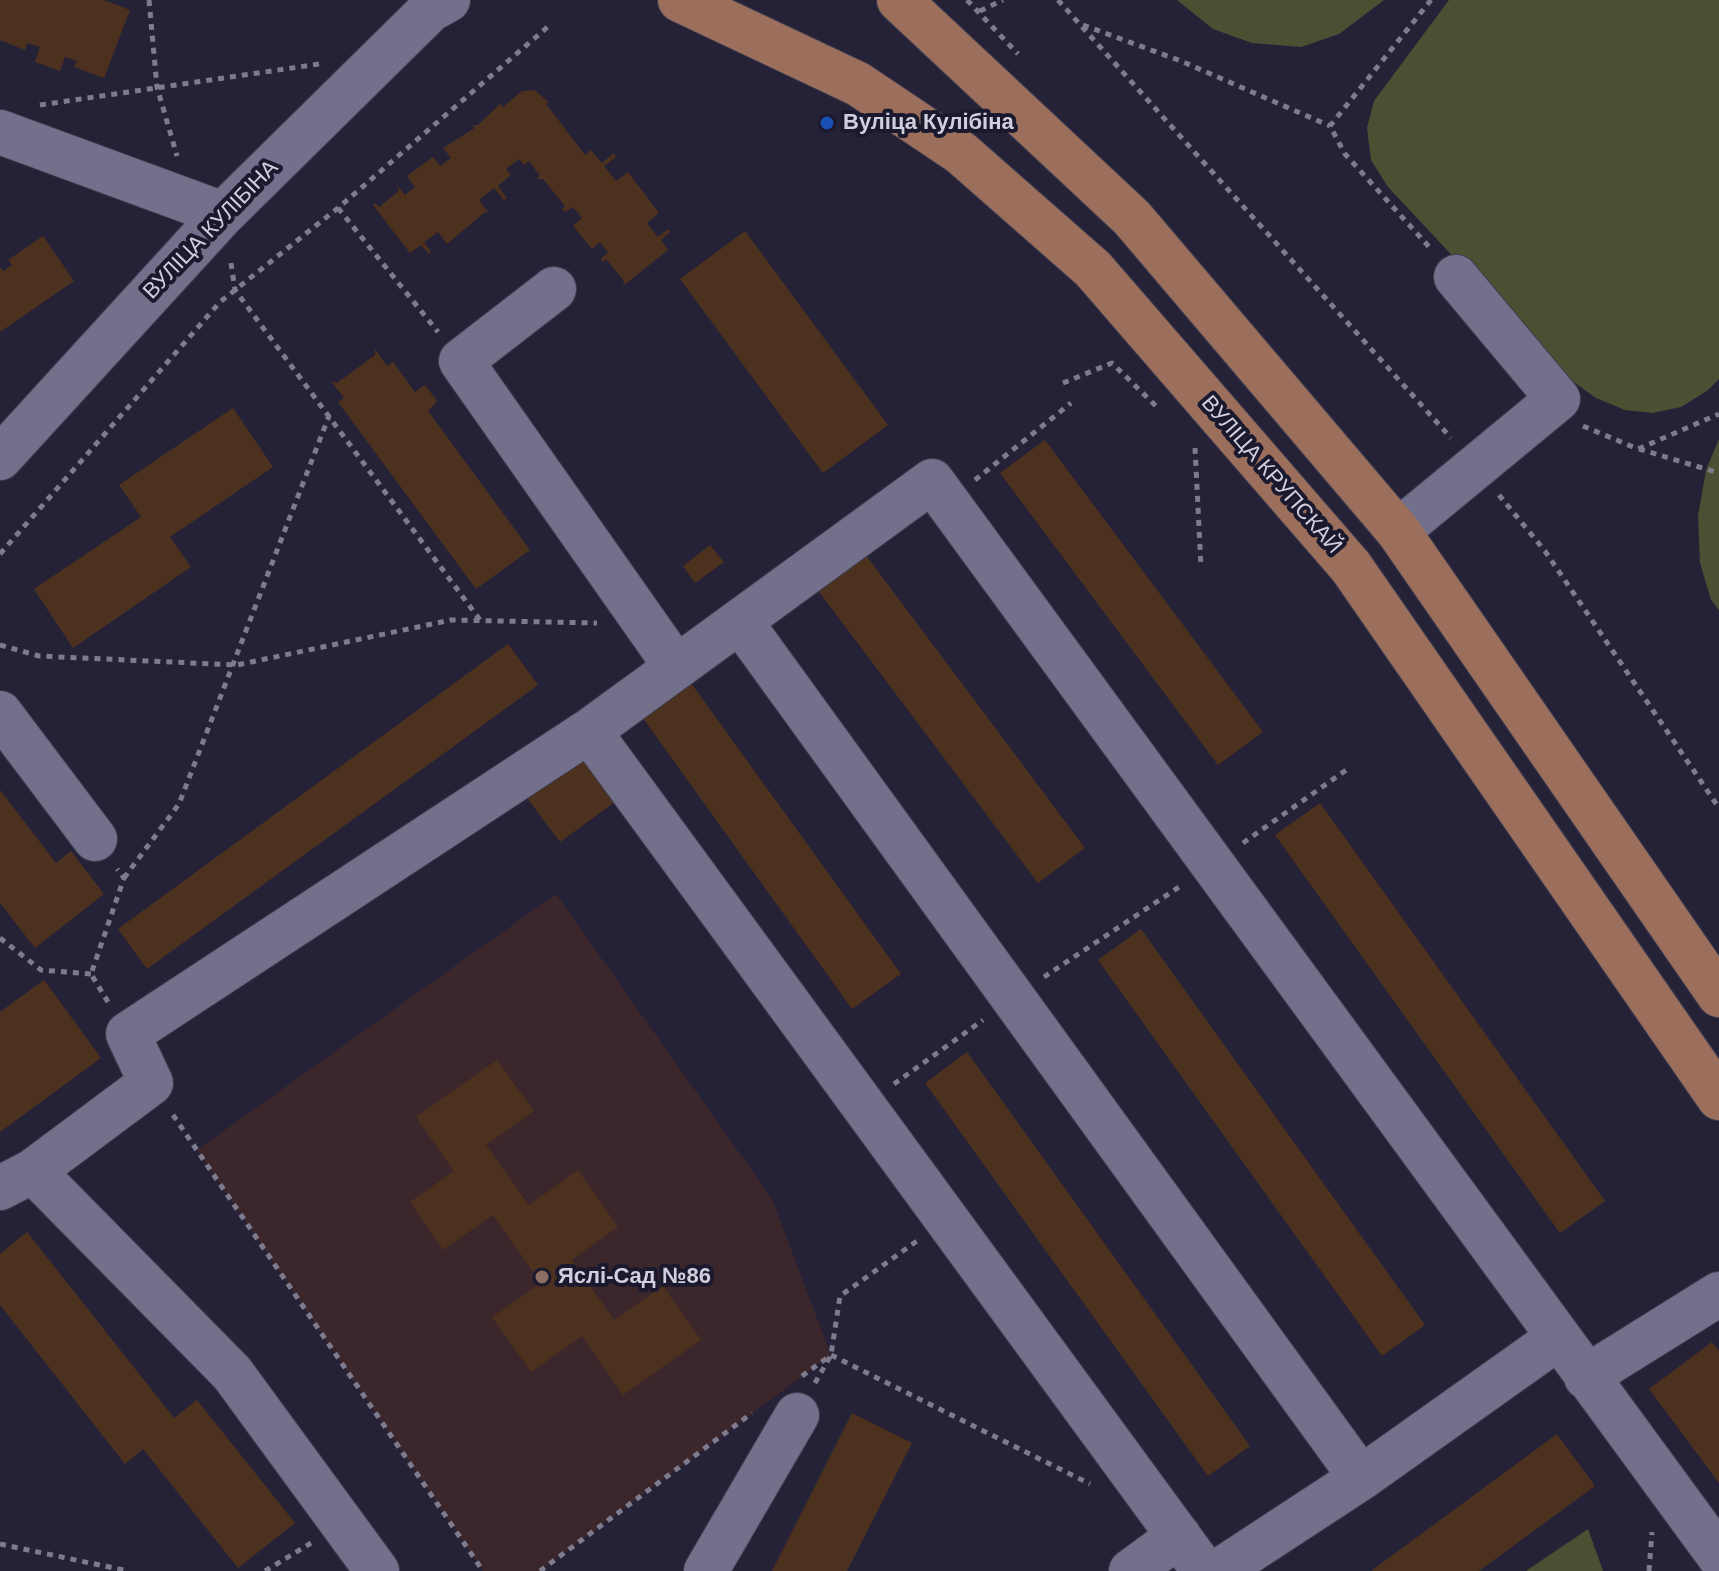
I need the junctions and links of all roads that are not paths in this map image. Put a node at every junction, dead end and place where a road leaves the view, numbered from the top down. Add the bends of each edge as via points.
1 (680, 0) edge
2 (899, 0) edge
3 (437, 3) edge
4 (14, 135) edge
5 (207, 208) junction
6 (1456, 277) road end
7 (554, 289) dead end
8 (0, 458) edge
9 (1398, 531) junction
10 (740, 621) junction
11 (676, 667) junction
12 (0, 713) edge
13 (589, 731) junction
14 (95, 839) road end
15 (1719, 995) edge
16 (1719, 1098) edge
17 (17, 1180) edge
18 (1719, 1294) edge
19 (1558, 1338) junction
20 (1586, 1377) junction
21 (795, 1399) road end
22 (1361, 1478) junction
23 (1191, 1554) edge
24 (1719, 1556) edge
25 (377, 1571) edge
26 (706, 1571) edge
27 (1131, 1571) edge
28 (1219, 1571) edge

1 - 16 main road, ВУЛІЦА КРУПСКАЙ via 858,84 961,153 1093,269 1351,567
2 - 9 main road via 1132,218
3 - 5 street, ВУЛІЦА КУЛІБІНА
4 - 5 street
5 - 8 street, ВУЛІЦА КУЛІБІНА
6 - 9 street via 1558,399
7 - 11 street via 461,361
9 - 15 main road
10 - 11 street
10 - 19 street via 932,481
10 - 22 street
11 - 13 street
12 - 14 street
13 - 17 street via 128,1034 151,1083
13 - 23 street
17 - 25 street via 232,1373
18 - 20 street
19 - 20 street
19 - 22 street
20 - 24 street
21 - 26 street
22 - 28 street
23 - 27 street

